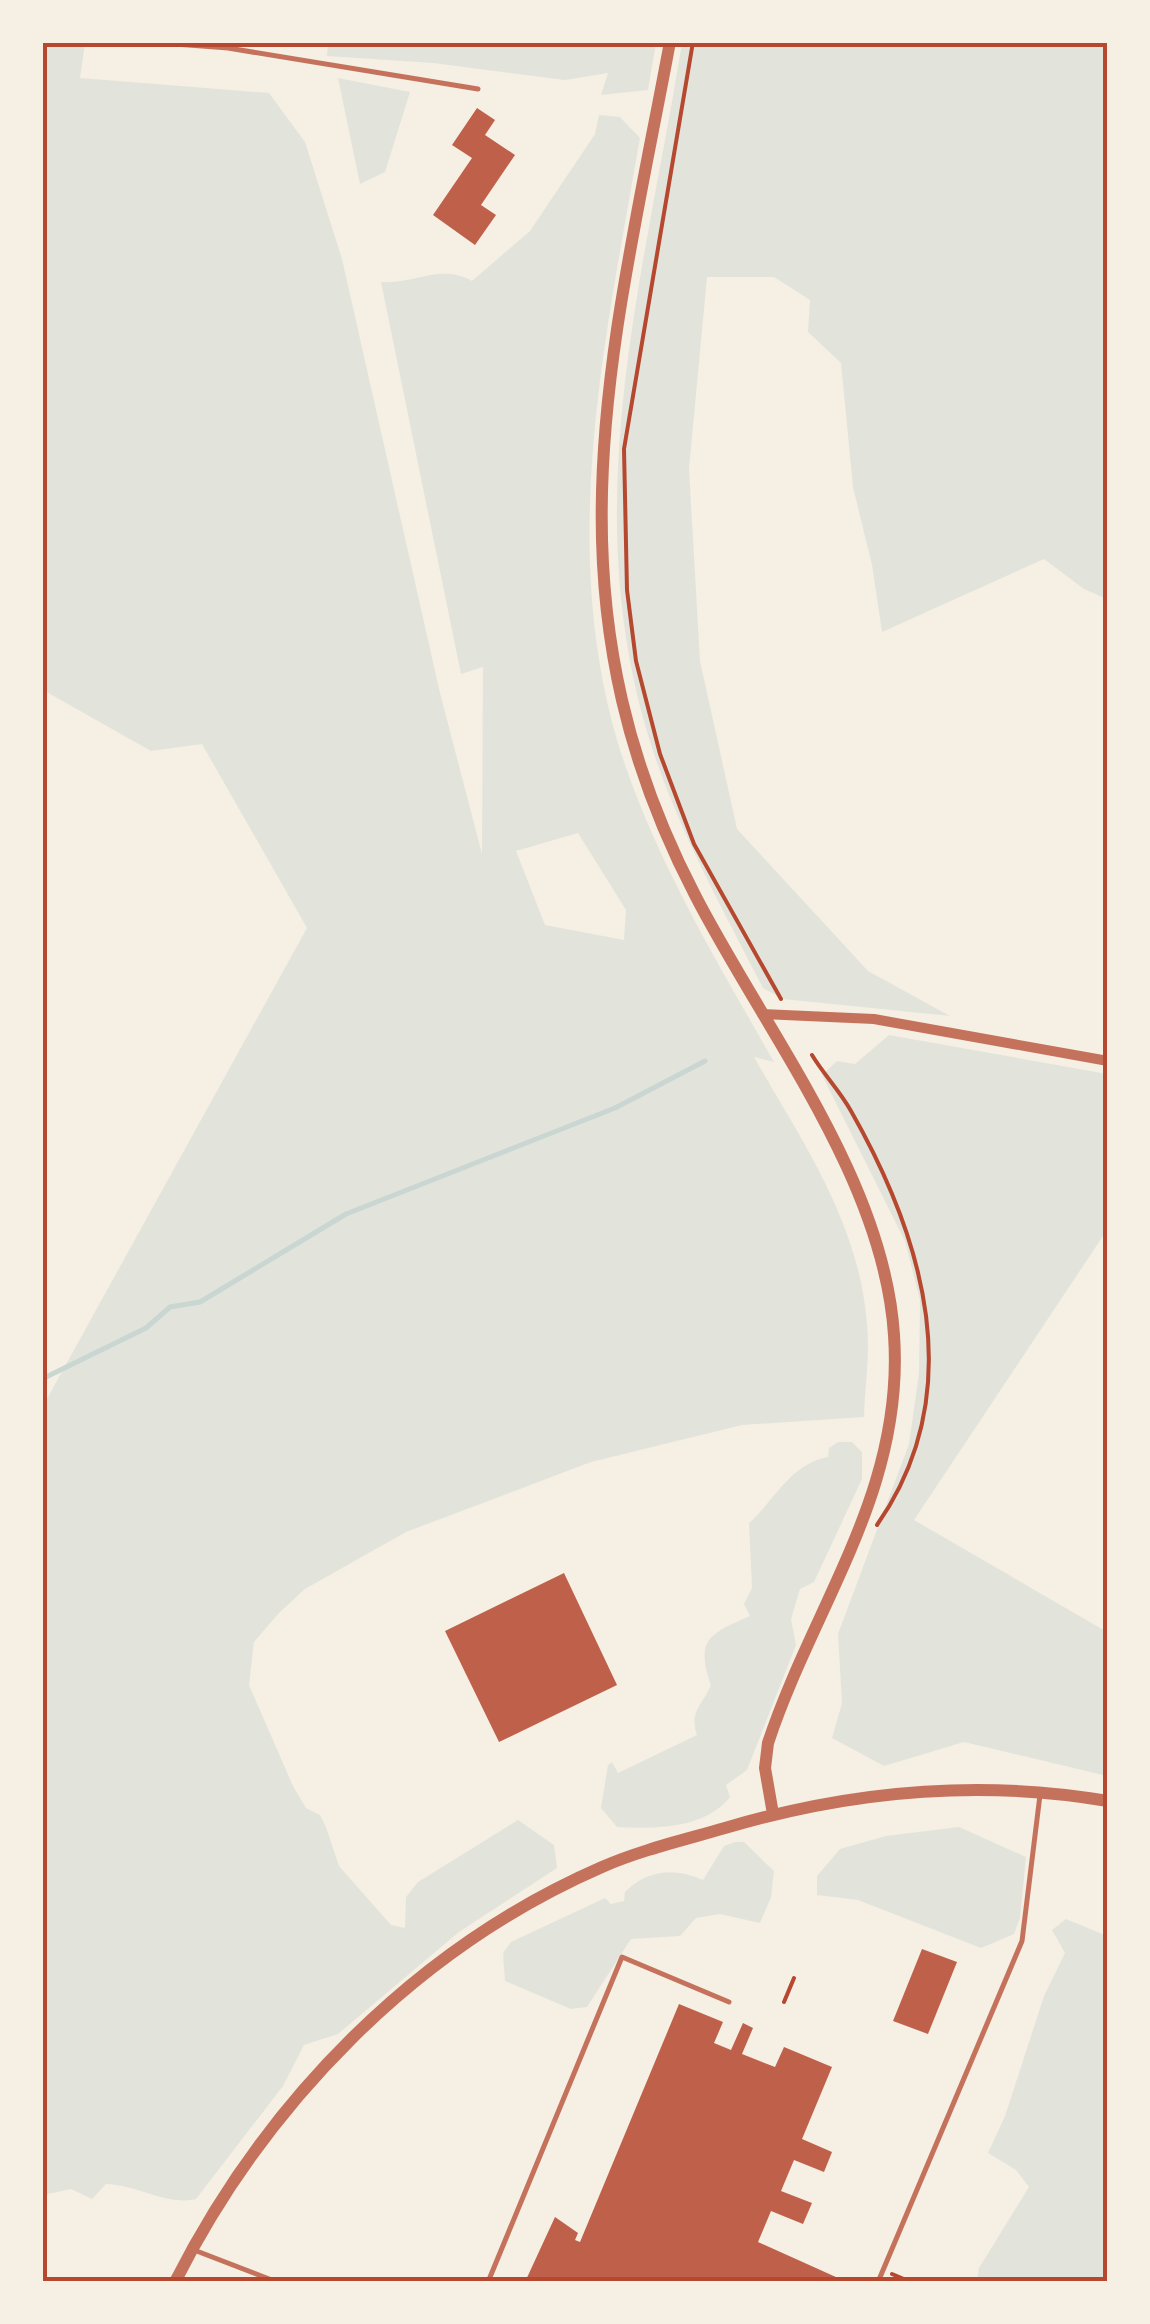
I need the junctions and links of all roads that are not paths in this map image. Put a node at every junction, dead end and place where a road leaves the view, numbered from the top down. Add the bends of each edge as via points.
1 (670, 42) edge
2 (162, 43) edge
3 (478, 89) dead end
4 (762, 1014) junction
5 (1108, 1061) edge
6 (1041, 1792) junction
7 (1108, 1802) edge
8 (772, 1814) junction
9 (728, 2002) dead end
10 (191, 2249) junction
11 (175, 2282) edge
12 (278, 2282) edge
13 (488, 2282) edge
14 (878, 2282) edge

1 - 4 street via 607,398 599,490 602,582 614,664 646,784 696,897
2 - 3 lane
4 - 5 street via 874,1019
4 - 8 street via 871,1224 894,1335 891,1421 866,1521 768,1743
6 - 7 street
6 - 8 street via 898,1792
6 - 14 lane via 1022,1941
8 - 10 street via 604,1866 457,1949 325,2064 247,2161
9 - 13 lane via 622,1957
10 - 11 street
10 - 12 lane

